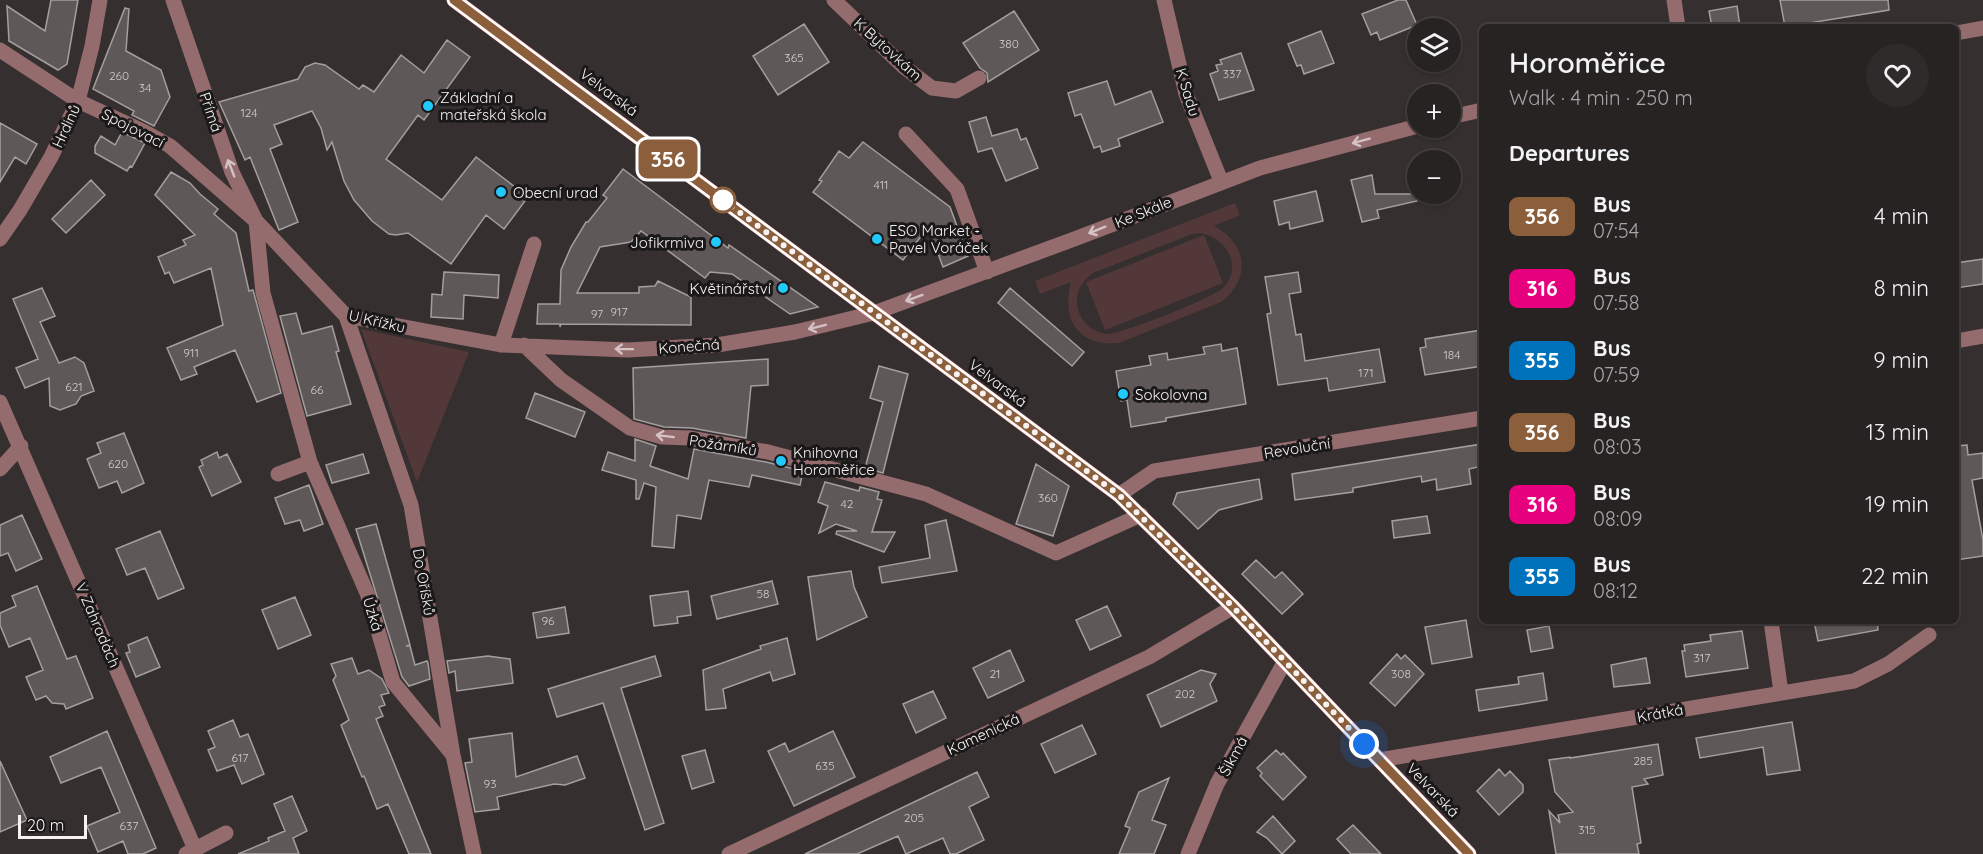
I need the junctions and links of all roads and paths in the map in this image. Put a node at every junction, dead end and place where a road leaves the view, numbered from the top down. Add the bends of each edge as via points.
1 (100, 0) edge
2 (173, 0) edge
3 (454, 0) edge
4 (834, 0) edge
5 (1164, 0) edge
6 (1674, 0) edge
7 (1678, 24) edge
8 (1983, 28) edge
9 (1959, 32) edge
10 (0, 50) edge
11 (979, 78) dead end
12 (78, 101) junction
13 (1479, 111) edge
14 (1461, 115) edge
15 (1407, 129) edge
16 (906, 134) dead end
17 (1221, 181) junction
18 (256, 221) junction
19 (0, 239) edge
20 (534, 244) dead end
21 (987, 272) junction
22 (874, 313) junction
23 (346, 316) junction
24 (1983, 336) edge
25 (1959, 340) edge
26 (501, 345) junction
27 (524, 345) junction
28 (0, 402) edge
29 (1479, 418) edge
30 (21, 446) junction
31 (310, 462) junction
32 (0, 469) edge
33 (278, 474) dead end
34 (1119, 495) junction
35 (1141, 515) junction
36 (1233, 607) junction
37 (1771, 624) edge
38 (1929, 635) dead end
39 (1285, 662) junction
40 (1781, 692) junction
41 (453, 755) junction
42 (1380, 760) junction
43 (226, 833) dead end
44 (191, 852) edge
45 (474, 854) edge
46 (729, 854) edge
47 (1188, 854) edge
48 (1469, 854) edge

1 - 12 street, Hrdinů
18 -> 2 street, Přímá via 232,172
3 - 22 main road, Velvarská
4 - 11 street, K Bytovkám via 904,67 932,88 957,91
5 - 17 street, K Sadu via 1186,94
6 - 7 street
8 - 9 street
10 - 12 street, Spojovací
12 - 18 street, Spojovací via 170,146
12 - 19 street, Hrdinů via 51,157
13 - 14 street
15 -> 17 street, Ke Skále
16 - 21 street via 957,189
17 -> 21 street, Ke Skále
18 - 23 street, U Křížku
18 - 31 street, Úzká via 263,293
20 - 26 street
21 -> 22 street, Ke Skále
22 -> 27 street, Konečná via 717,345 628,350
22 - 34 main road, Velvarská
23 - 26 street, U Křížku
23 - 41 street, Do Oříšků via 411,505
24 - 25 street
26 - 27 street, Konečná
35 -> 27 street, Požárníků via 1056,553 926,494 768,452 662,437 630,428 561,380
28 - 30 street, V Zahradách
29 - 34 street, Revoluční via 1154,471
30 - 32 street
30 - 44 street, V Zahradách
31 - 33 street
31 - 41 street, Úzká via 367,593 393,682
34 - 35 main road, Velvarská
35 - 36 main road, Velvarská
36 - 39 main road, Velvarská
36 - 46 street, Kamenická via 1149,657
37 - 40 street
38 - 40 street, Krátká via 1888,664 1854,681
39 - 42 main road, Velvarská
39 - 47 street, Šikmá via 1217,784
40 - 42 street, Krátká
41 - 45 street, Do Oříšků
42 - 48 main road, Velvarská
43 - 44 street, V Zahradách

